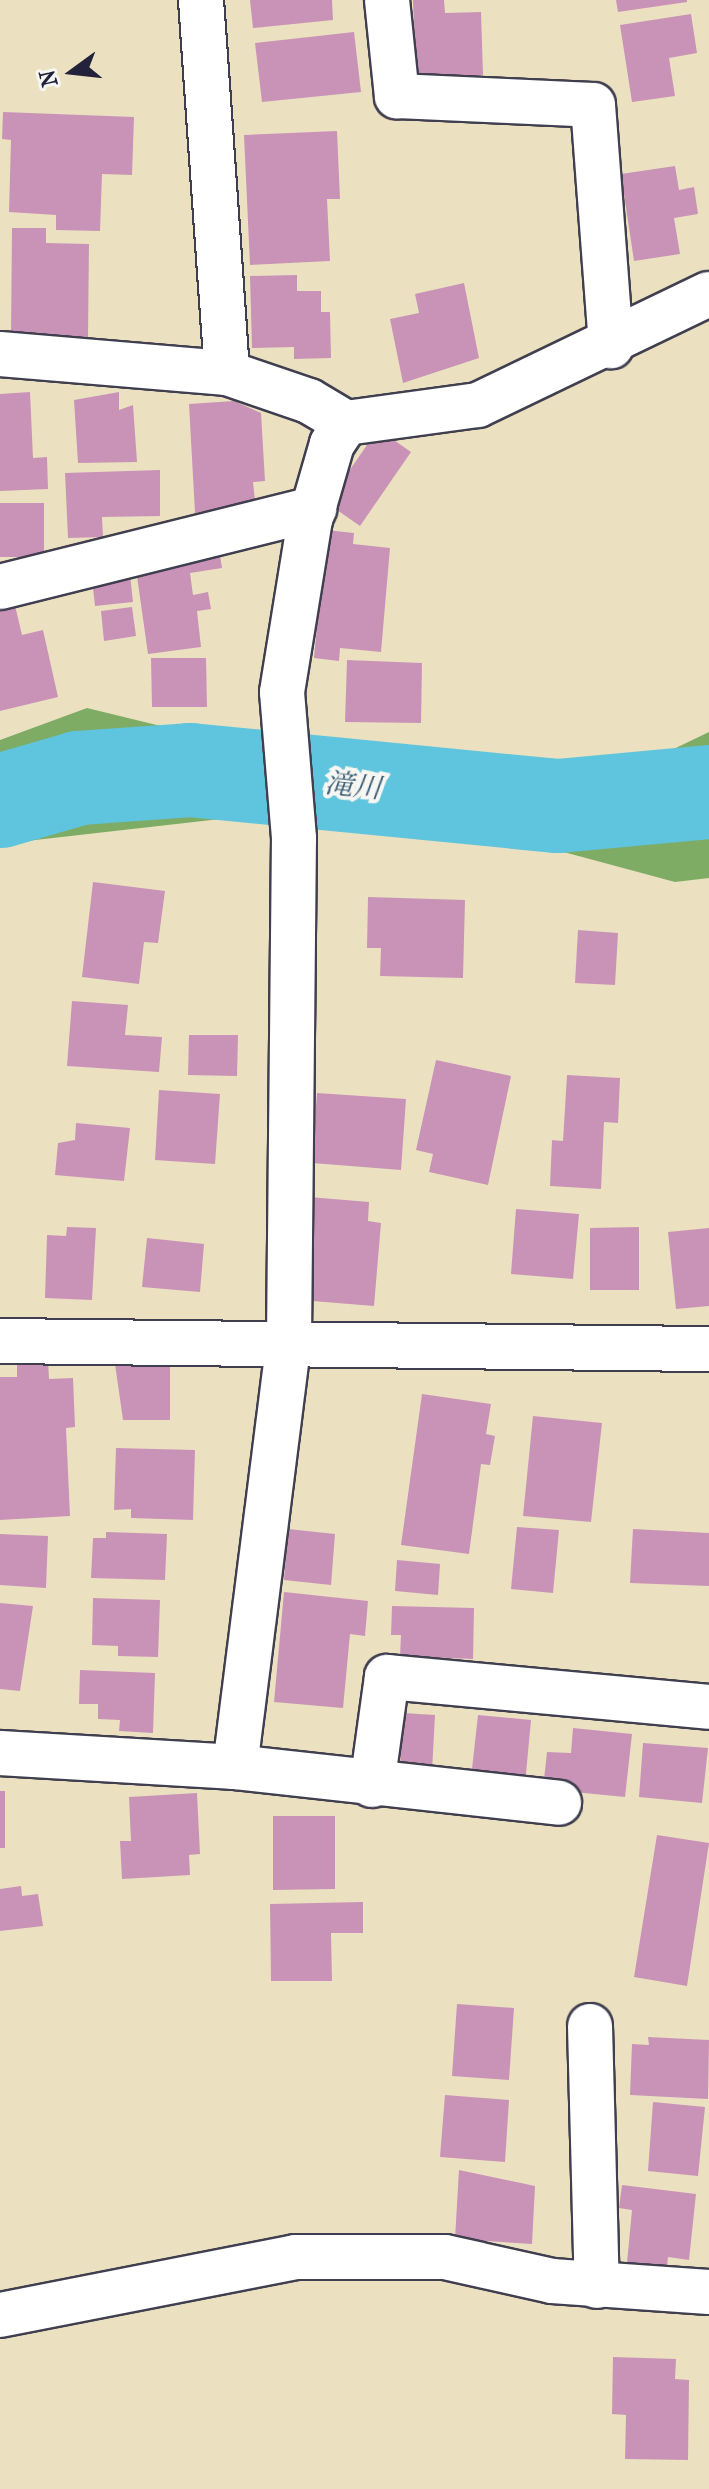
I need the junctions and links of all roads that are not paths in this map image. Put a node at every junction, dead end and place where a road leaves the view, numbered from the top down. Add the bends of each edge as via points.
1 (201, 0) edge
2 (387, 0) edge
3 (709, 294) edge
4 (611, 346) junction
5 (0, 354) edge
6 (227, 373) junction
7 (346, 423) junction
8 (314, 509) junction
9 (0, 587) edge
10 (289, 1339) junction
11 (0, 1341) edge
12 (709, 1349) edge
13 (709, 1707) edge
14 (0, 1753) edge
15 (235, 1767) junction
16 (372, 1785) junction
17 (559, 1803) dead end
18 (590, 2026) dead end
19 (597, 2286) junction
20 (709, 2292) edge
21 (0, 2315) edge

1 - 6 street
2 - 4 street via 397,96 593,105
3 - 4 street
4 - 7 street via 478,405
5 - 6 street
6 - 7 street via 309,401
7 - 8 street via 332,444
8 - 9 street
8 - 10 street via 282,692 294,838
10 - 11 street
10 - 12 street
10 - 15 street
13 - 16 street via 387,1677
14 - 15 street
15 - 16 street
16 - 17 street
18 - 19 street
19 - 20 street
19 - 21 street via 445,2257 295,2257

